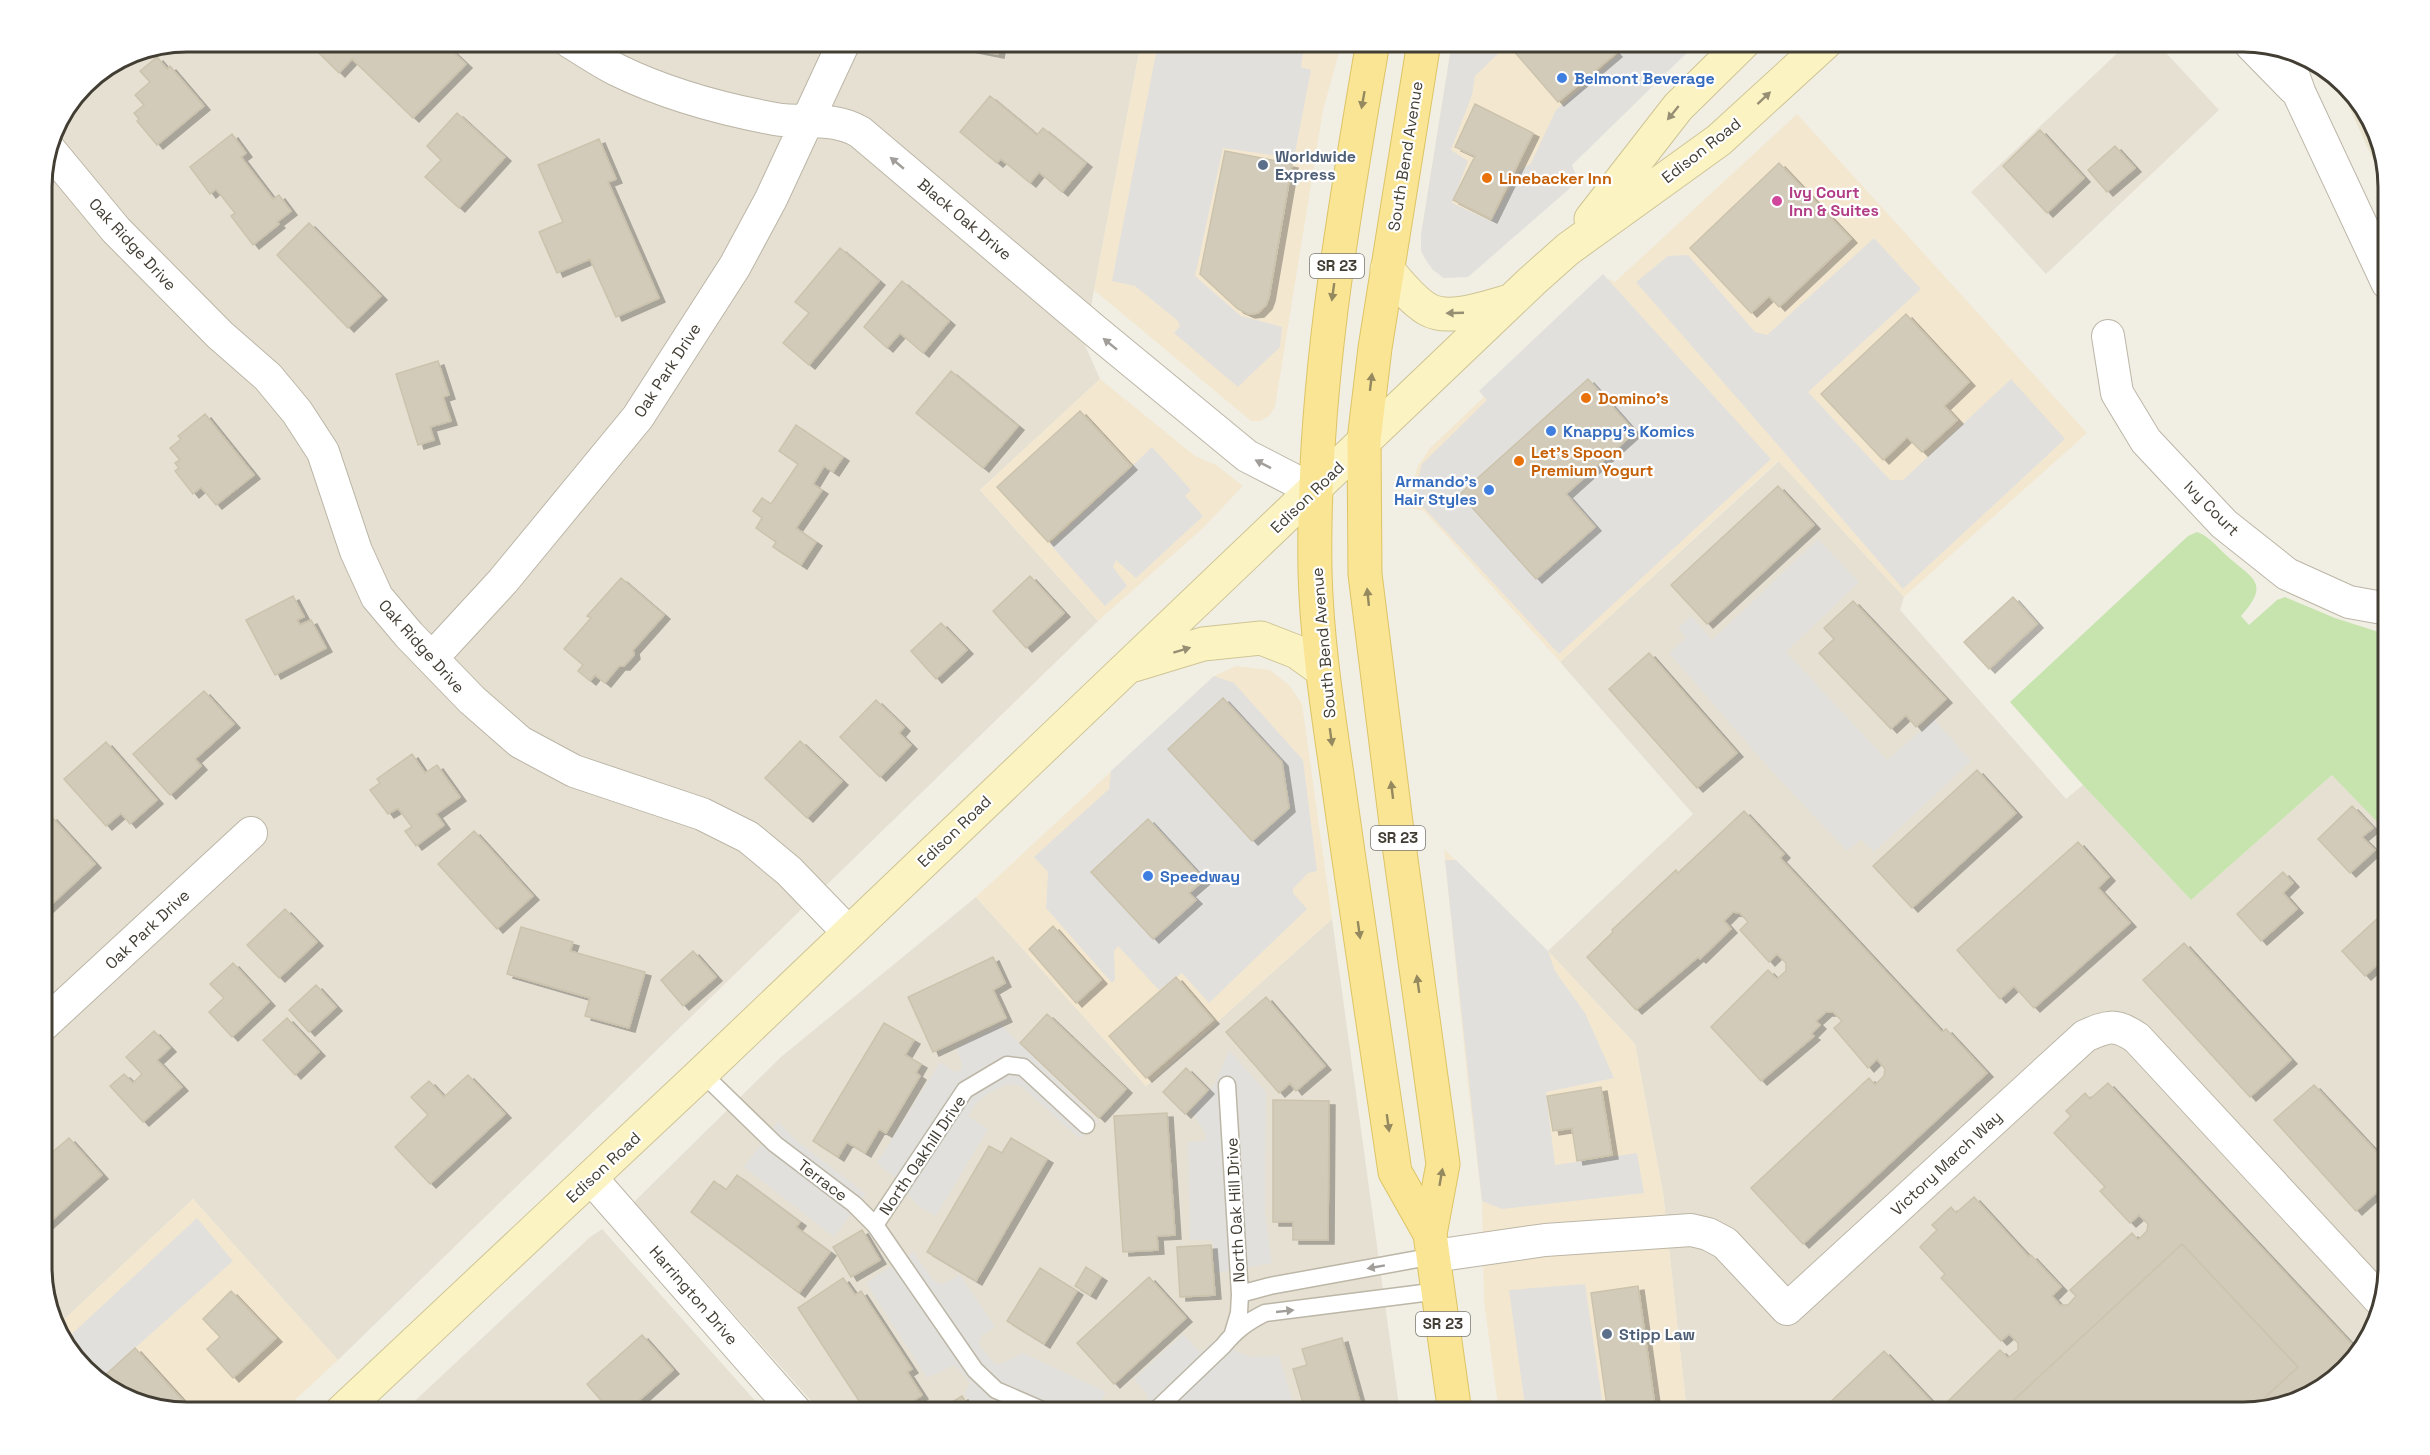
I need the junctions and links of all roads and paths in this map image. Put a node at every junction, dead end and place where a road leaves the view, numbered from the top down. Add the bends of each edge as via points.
1 (587, 52) edge
2 (840, 52) edge
3 (1371, 52) edge
4 (1422, 52) edge
5 (1734, 52) edge
6 (1815, 52) edge
7 (2261, 54) edge
8 (2288, 61) edge
9 (2299, 93) junction
10 (809, 120) junction
11 (56, 158) edge
12 (1568, 249) junction
13 (2377, 260) edge
14 (1387, 269) junction
15 (1512, 301) junction
16 (2109, 336) dead end
17 (1364, 440) junction
18 (1315, 491) junction
19 (2377, 607) edge
20 (432, 658) junction
21 (1126, 668) junction
22 (1322, 670) junction
23 (251, 832) dead end
24 (848, 932) junction
25 (53, 1016) edge
26 (702, 1073) junction
27 (1227, 1085) dead end
28 (1086, 1125) dead end
29 (591, 1178) junction
30 (874, 1225) junction
31 (1432, 1245) junction
32 (1438, 1291) junction
33 (1240, 1294) junction
34 (2374, 1294) edge
35 (1233, 1334) junction
36 (352, 1402) edge
37 (787, 1402) edge
38 (1024, 1402) edge
39 (1165, 1402) edge
40 (1453, 1402) edge

1 - 10 street, Black Oak Drive via 615,69 706,103 776,119
2 - 10 street, Oak Park Drive
3 -> 18 main road, South Bend Avenue / SR 23 via 1328,326
4 - 14 main road, South Bend Avenue / SR 23
5 -> 12 main road, Edison Road via 1678,107
12 -> 6 main road, Edison Road via 1719,140
7 - 9 street
8 - 9 street
9 - 13 street
18 -> 10 street, Black Oak Drive via 1247,456 860,132 842,123
10 - 20 street, Oak Park Drive via 735,266 638,417 503,581
11 - 20 street, Oak Ridge Drive via 116,230 220,335 268,377 297,412 323,452 356,551 377,597
12 - 15 main road, Edison Road
15 -> 14 main road via 1455,315 1428,310
17 -> 14 main road, South Bend Avenue / SR 23
15 - 17 main road, Edison Road
16 - 19 street, Ivy Court via 2116,393 2146,441 2224,524 2287,574 2349,602
17 - 18 main road, Edison Road
31 -> 17 main road, South Bend Avenue / SR 23 via 1443,1164 1368,598
18 - 21 main road, Edison Road
18 - 22 main road, South Bend Avenue / SR 23 via 1315,574
20 - 24 street, Oak Ridge Drive via 520,742 574,771 702,814 748,837 789,871
21 -> 22 main road via 1203,644 1261,638 1297,652
21 - 24 main road, Edison Road
22 -> 31 main road, South Bend Avenue / SR 23 via 1395,1172
23 - 25 street, Oak Park Drive
24 - 26 main road, Edison Road
26 - 29 main road, Edison Road
26 - 30 lane, Terrace via 775,1144 854,1204
27 - 33 lane, North Oak Hill Drive
28 - 30 lane, North Oakhill Drive via 1023,1067 1006,1065 965,1090
29 - 36 main road, Edison Road
29 - 37 street, Harrington Drive
30 - 38 lane, Terrace via 975,1370 996,1390
31 - 32 main road, South Bend Avenue / SR 23
31 -> 33 lane
31 - 34 street, Victory March Way via 1691,1230 1725,1243 1786,1309 2085,1035 2112,1026 2137,1038
35 -> 32 lane via 1265,1313
32 - 40 main road, South Bend Avenue / SR 23
33 - 35 lane, North Oak Hill Drive
35 - 39 lane

